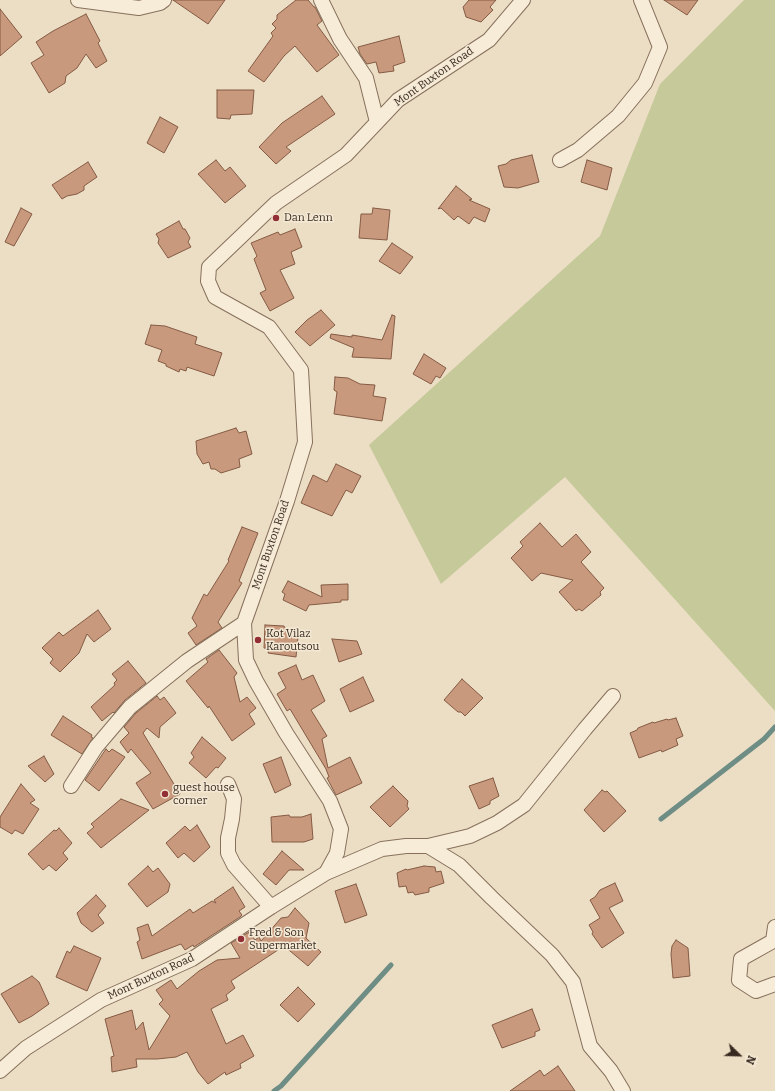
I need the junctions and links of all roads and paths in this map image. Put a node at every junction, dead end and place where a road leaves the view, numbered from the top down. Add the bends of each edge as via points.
1 (78, 0) edge
2 (164, 0) edge
3 (322, 0) edge
4 (523, 0) edge
5 (641, 0) edge
6 (377, 122) junction
7 (560, 160) dead end
8 (244, 623) junction
9 (613, 696) dead end
10 (228, 784) dead end
11 (71, 786) dead end
12 (428, 846) junction
13 (326, 873) junction
14 (271, 907) junction
15 (775, 927) edge
16 (775, 984) edge
17 (0, 1070) edge
18 (623, 1091) edge

1 - 2 street via 139,8
3 - 6 street via 340,39 366,78
4 - 6 street, Mont Buxton Road via 489,40 398,100
5 - 7 street via 660,47 645,83 618,116 578,150
6 - 8 street, Mont Buxton Road via 346,155 276,203 209,267 208,281 216,297 270,328 301,370 305,442
8 - 11 street via 187,661 130,707 96,747
8 - 13 street, Mont Buxton Road via 246,660 286,733 330,801 341,829 337,853
9 - 12 street via 524,805 470,836
10 - 14 street via 234,799 228,853 234,865
12 - 13 street via 382,849
12 - 18 street via 459,865 552,955 574,982 590,1046 611,1071
13 - 14 street, Mont Buxton Road
14 - 17 street, Mont Buxton Road via 192,958 101,1000 26,1048
15 - 16 street via 773,941 741,959 739,980 756,991

